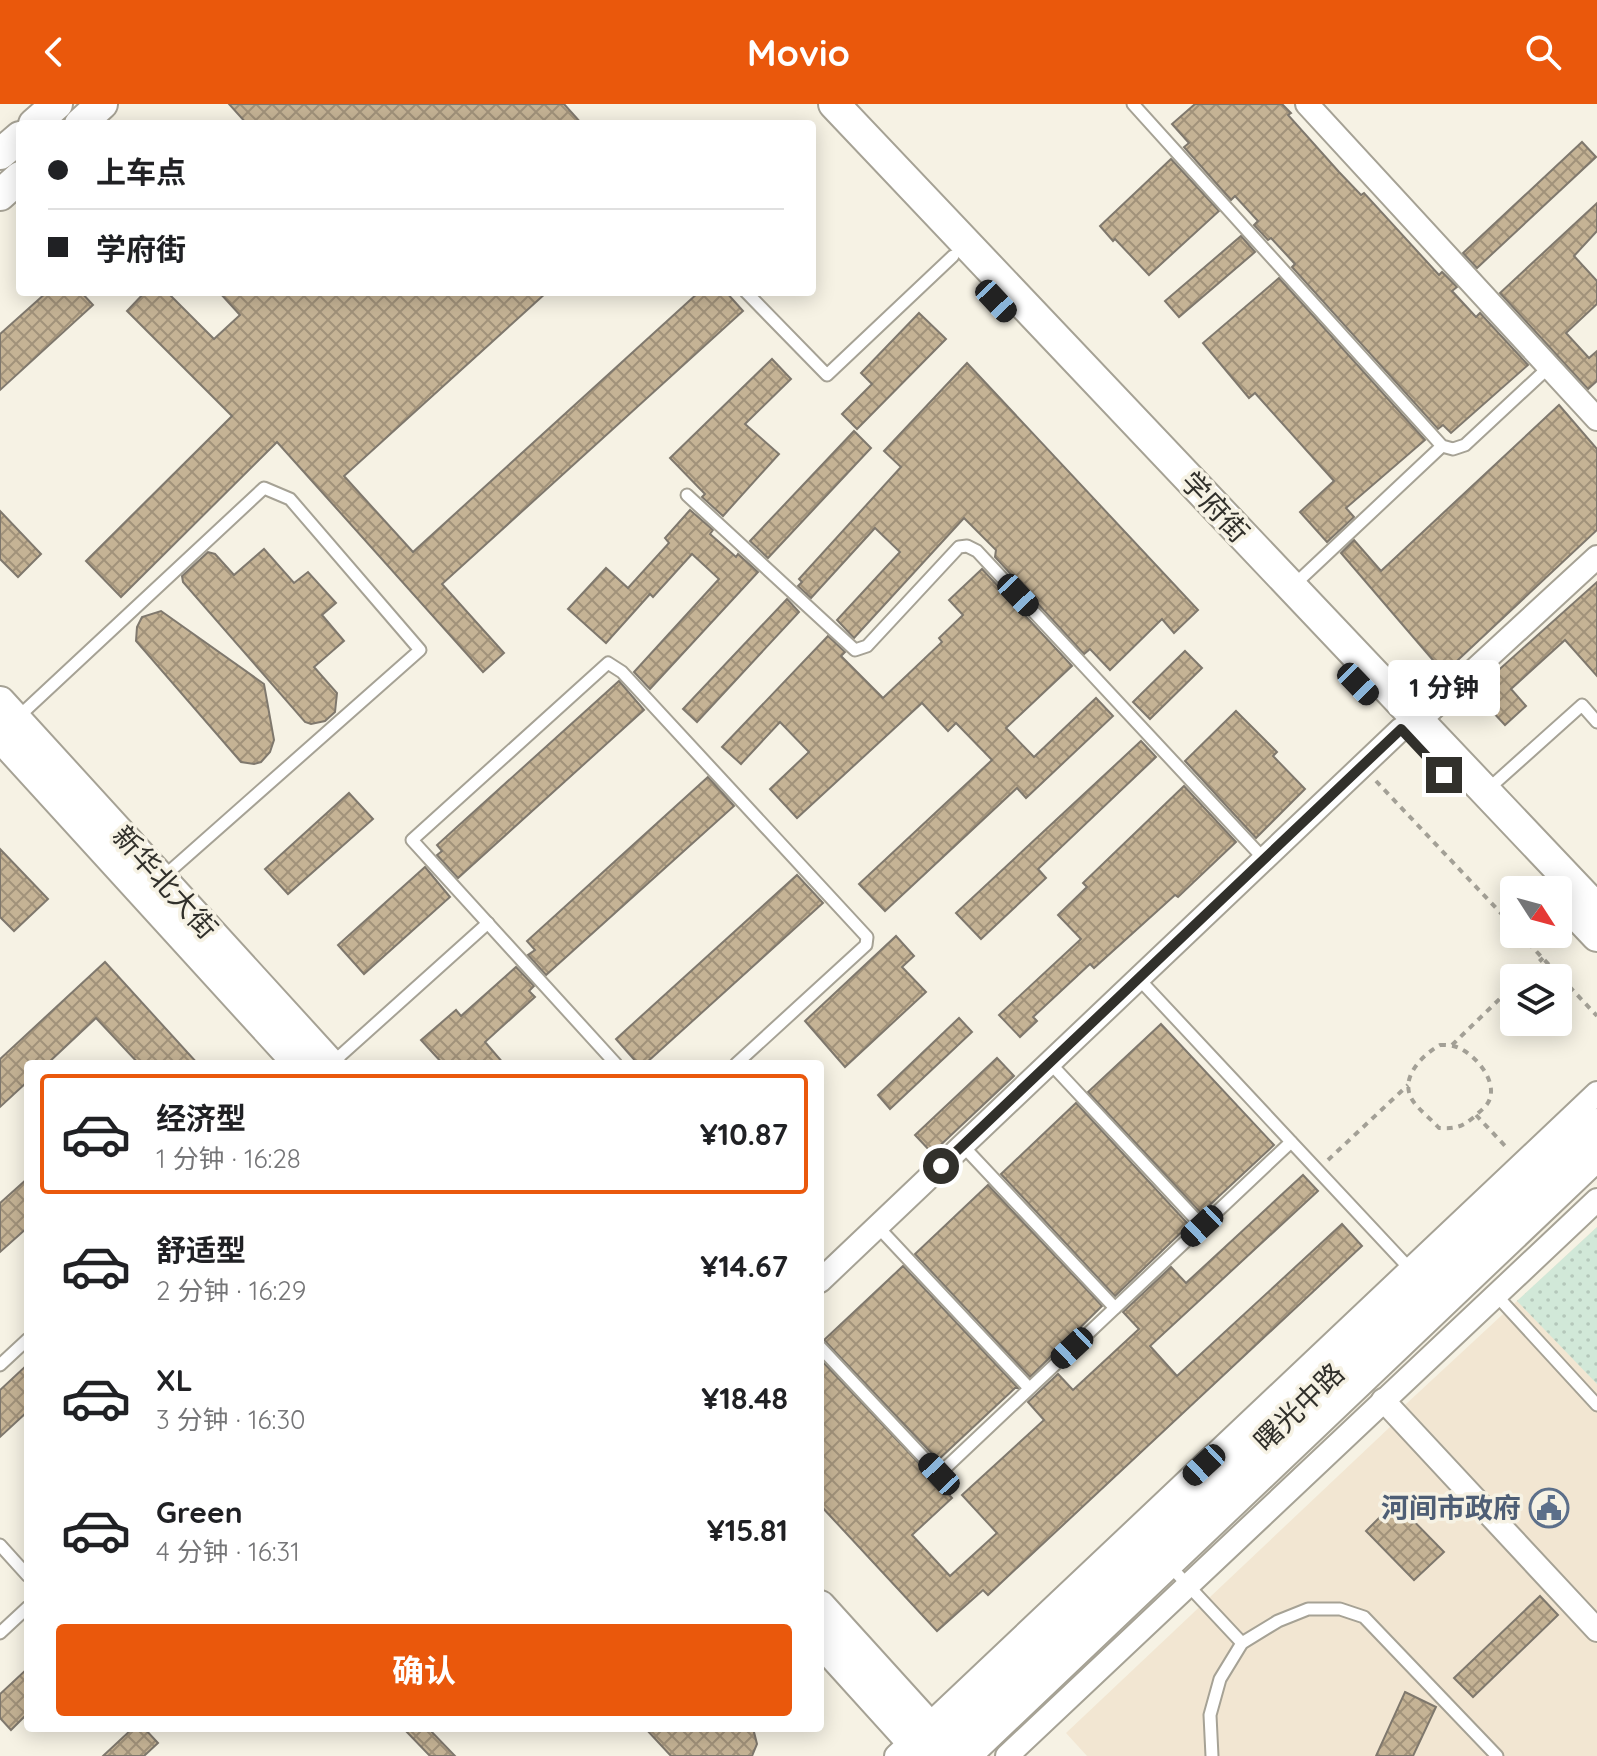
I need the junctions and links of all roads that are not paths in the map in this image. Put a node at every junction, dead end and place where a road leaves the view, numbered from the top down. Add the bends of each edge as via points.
1 (57, 104) edge
2 (102, 104) edge
3 (809, 104) edge
4 (834, 104) edge
5 (1133, 104) edge
6 (1307, 104) edge
7 (39, 120) edge
8 (84, 120) edge
9 (16, 140) edge
10 (0, 154) edge
11 (16, 181) edge
12 (0, 195) edge
13 (953, 256) junction
14 (750, 296) edge
15 (1549, 367) junction
16 (1597, 419) edge
17 (1442, 446) junction
18 (687, 495) dead end
19 (1597, 557) edge
20 (1291, 587) junction
21 (5, 719) edge
22 (1597, 722) edge
23 (1410, 725) junction
24 (1485, 792) junction
25 (1264, 859) junction
26 (1541, 876) edge
27 (162, 878) junction
28 (1572, 902) edge
29 (1597, 915) edge
30 (488, 923) junction
31 (1138, 978) junction
32 (296, 1060) edge
33 (326, 1060) edge
34 (334, 1060) edge
35 (612, 1060) edge
36 (740, 1060) edge
37 (1050, 1063) junction
38 (1597, 1093) edge
39 (1597, 1124) edge
40 (1291, 1142) junction
41 (963, 1146) junction
42 (1597, 1155) edge
43 (1597, 1200) edge
44 (1202, 1226) junction
45 (878, 1227) junction
46 (1411, 1270) junction
47 (824, 1277) edge
48 (1496, 1295) junction
49 (1115, 1308) junction
50 (24, 1343) edge
51 (824, 1351) edge
52 (0, 1365) edge
53 (1029, 1388) junction
54 (1383, 1400) junction
55 (1597, 1405) edge
56 (0, 1545) edge
57 (1167, 1564) junction
58 (24, 1572) edge
59 (1188, 1586) junction
60 (24, 1611) edge
61 (824, 1611) edge
62 (1597, 1630) edge
63 (0, 1633) edge
64 (1242, 1643) junction
65 (824, 1644) edge
66 (932, 1749) edge
67 (1007, 1756) edge
68 (1212, 1756) edge
69 (1497, 1756) edge

1 - 7 main road
2 - 8 main road
3 - 13 main road, 学府街
4 - 20 main road, 学府街
5 - 17 lane
6 - 15 street
9 - 10 main road
11 - 12 main road
13 - 14 lane via 827,375
13 - 23 main road, 学府街
15 - 16 street
15 - 17 lane via 1465,445
17 - 20 lane
18 - 25 lane via 855,650 867,646 959,547 977,551
19 - 23 street
20 - 23 main road, 学府街
21 - 27 main road, 新华北大街
21 - 27 lane via 264,488 290,499 420,650
21 - 32 main road, 新华北大街
22 - 24 lane via 1582,705
23 - 24 main road, 学府街
23 - 25 street
23 - 26 main road, 学府街
24 - 29 main road, 学府街
25 - 31 street
27 - 33 main road, 新华北大街
28 - 29 main road, 学府街
30 - 34 lane
30 - 35 lane
30 - 36 lane via 412,840 608,663 867,937 866,945
31 - 37 street
31 - 40 lane
37 - 41 street
37 - 44 lane
38 - 46 street
39 - 66 main road, 曙光中路
40 - 44 lane
40 - 46 lane
41 - 45 street
41 - 49 lane
42 - 57 main road, 曙光中路
43 - 48 street
44 - 49 lane
45 - 47 street
45 - 53 lane
46 - 66 street
48 - 54 street
48 - 55 lane
49 - 53 lane
50 - 52 lane
51 - 53 lane via 939,1474
54 - 59 street
54 - 62 street
56 - 58 lane
57 - 59 lane
57 - 66 main road, 曙光中路
59 - 64 lane
59 - 67 street
60 - 63 lane
61 - 66 main road
64 - 68 lane via 1220,1679 1210,1715
64 - 69 lane via 1308,1609 1340,1609 1364,1617
65 - 66 main road

